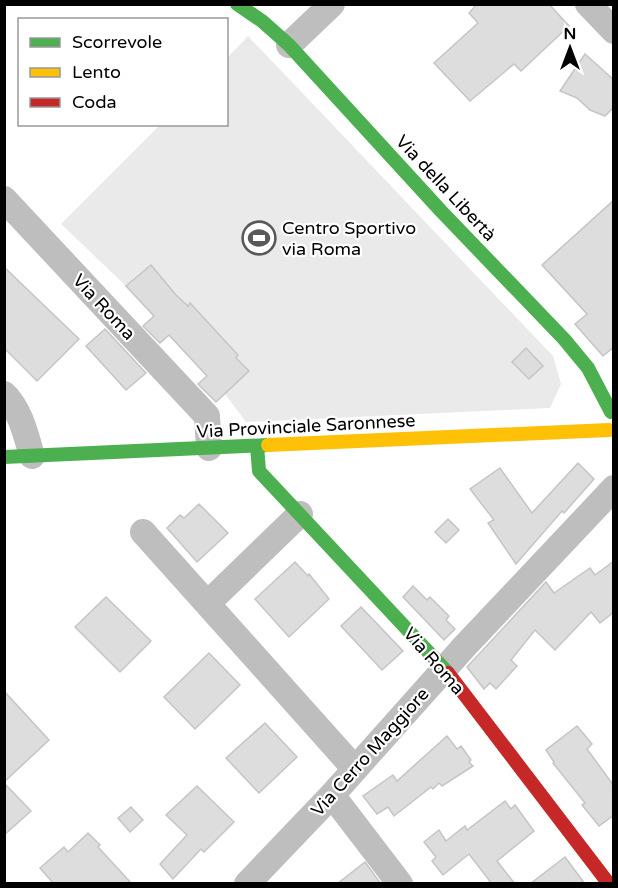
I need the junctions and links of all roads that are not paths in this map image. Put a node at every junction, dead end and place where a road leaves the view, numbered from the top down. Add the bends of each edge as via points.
1 (237, 4) edge
2 (332, 4) edge
3 (588, 4) edge
4 (614, 31) edge
5 (289, 45) junction
6 (4, 199) edge
7 (4, 394) edge
8 (612, 408) edge
9 (257, 446) junction
10 (209, 448) junction
11 (32, 456) junction
12 (4, 457) edge
13 (614, 488) edge
14 (300, 514) junction
15 (142, 532) dead end
16 (208, 603) junction
17 (445, 669) junction
18 (355, 769) junction
19 (332, 795) junction
20 (247, 884) edge
21 (400, 884) edge
22 (609, 884) edge

1 - 5 street, Via della Libertà
2 - 5 street
3 - 4 street
5 - 8 street, Via della Libertà via 564,339 588,368
6 - 10 street, Via Roma via 207,416
7 - 11 street via 12,401
8 - 9 street, Via Provinciale Saronnese via 610,436
9 - 10 street, Via Provinciale Saronnese
9 - 14 street, Via Roma via 259,471
10 - 11 street, Via Provinciale Saronnese
11 - 12 street, Via Provinciale Saronnese
13 - 17 street, Via Cerro Maggiore
14 - 16 street
14 - 17 street, Via Roma
15 - 16 street
16 - 18 street
17 - 18 street, Via Cerro Maggiore
17 - 22 street, Via Roma
18 - 19 street, Via Cerro Maggiore
19 - 20 street, Via Cerro Maggiore
19 - 21 street

